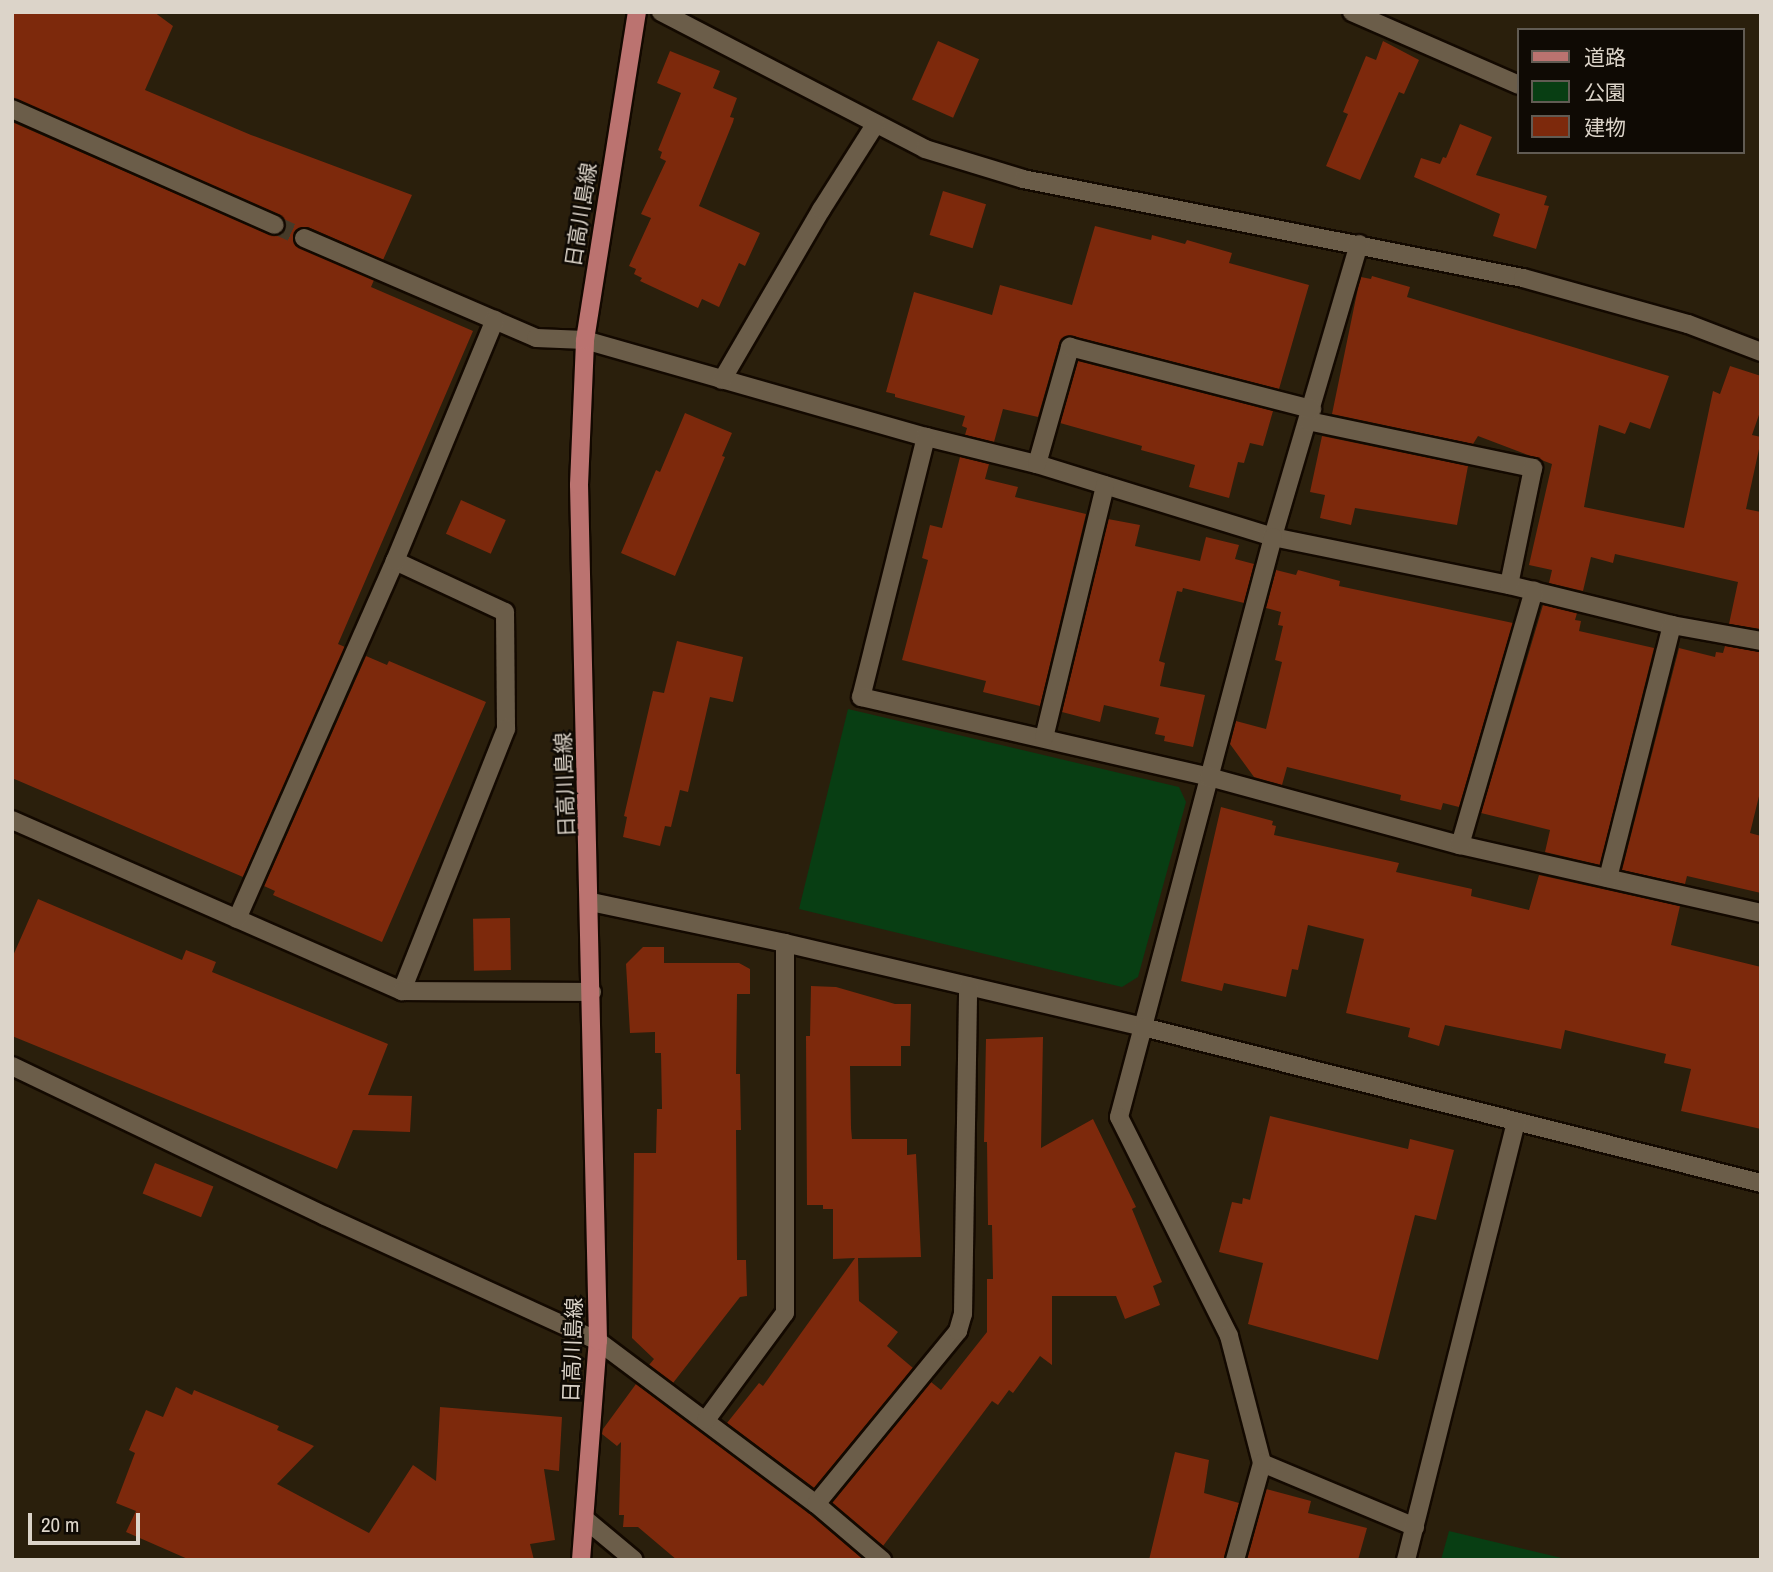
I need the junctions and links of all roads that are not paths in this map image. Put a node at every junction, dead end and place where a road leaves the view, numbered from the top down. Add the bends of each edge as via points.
1 (637, 12) edge
2 (662, 12) edge
3 (1352, 12) edge
4 (1518, 85) edge
5 (12, 109) edge
6 (875, 125) junction
7 (275, 225) tunnel mouth
8 (304, 238) tunnel mouth
9 (1359, 244) junction
10 (495, 320) junction
11 (585, 340) junction
12 (1761, 352) edge
13 (722, 380) junction
14 (1310, 415) junction
15 (926, 437) junction
16 (1037, 464) junction
17 (1105, 485) junction
18 (1273, 537) junction
19 (394, 561) junction
20 (1509, 584) junction
21 (1534, 591) junction
22 (1672, 625) junction
23 (1761, 641) edge
24 (1044, 738) junction
25 (1209, 777) junction
26 (12, 820) edge
27 (1460, 845) junction
28 (1608, 878) junction
29 (591, 902) junction
30 (1761, 913) edge
31 (237, 919) junction
32 (785, 943) junction
33 (968, 986) junction
34 (402, 992) junction
35 (592, 992) junction
36 (1143, 1027) junction
37 (12, 1066) edge
38 (1516, 1122) junction
39 (1761, 1183) edge
40 (598, 1341) junction
41 (706, 1420) junction
42 (1262, 1463) junction
43 (816, 1504) junction
44 (586, 1520) junction
45 (1415, 1527) junction
46 (581, 1560) edge
47 (634, 1560) edge
48 (882, 1560) edge
49 (1235, 1560) edge
50 (1406, 1560) edge

1 - 11 main road, 日高川島線
2 - 6 street
3 - 4 street
5 - 7 street
6 - 9 street via 925,149 1023,179
6 - 13 street
8 - 10 street
9 - 12 street via 1523,278 1688,324
9 - 14 street
10 - 11 street via 536,338
10 - 19 street
11 - 13 street
11 - 29 main road, 日高川島線 via 579,485
13 - 15 street
14 - 16 street via 1069,347
14 - 18 street
14 - 20 street via 1533,468
15 - 16 street
15 - 24 street via 861,697
16 - 17 street
17 - 18 street
17 - 24 street
18 - 20 street
18 - 25 street
19 - 31 street
19 - 34 street via 505,612 506,729
20 - 21 street
21 - 22 street
21 - 27 street
22 - 23 street
22 - 28 street
24 - 25 street
25 - 27 street
25 - 36 street
26 - 31 street
27 - 28 street
28 - 30 street
29 - 32 street
29 - 35 main road, 日高川島線
31 - 34 street
32 - 33 street
32 - 41 street via 785,1313
33 - 36 street
33 - 43 street via 963,1314 958,1331
34 - 35 street
35 - 40 main road, 日高川島線
36 - 38 street
36 - 42 street via 1119,1117 1229,1336
37 - 40 street
38 - 39 street
38 - 45 street
40 - 41 street
40 - 44 main road, 日高川島線
41 - 43 street
42 - 45 street
42 - 49 street
43 - 48 street
44 - 46 main road, 日高川島線
44 - 47 street
45 - 50 street

